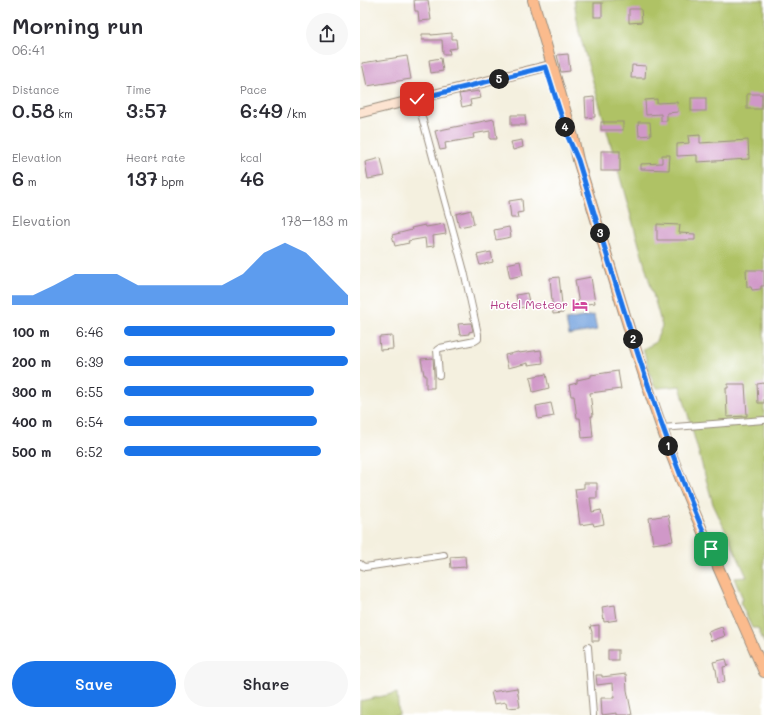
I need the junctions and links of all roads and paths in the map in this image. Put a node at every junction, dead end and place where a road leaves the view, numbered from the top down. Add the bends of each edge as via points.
1 (528, 0) edge
2 (533, 0) edge
3 (549, 66) junction
4 (417, 99) junction
5 (360, 113) edge
6 (439, 375) dead end
7 (764, 420) edge
8 (662, 428) junction
9 (444, 556) dead end
10 (360, 564) edge
11 (588, 647) dead end
12 (764, 672) edge
13 (593, 715) edge

1 - 3 main road
2 - 3 main road
3 - 4 street
3 - 8 main road via 568,137 578,160
4 - 5 street
4 - 6 street via 464,271 478,334 478,339 473,342 438,349 436,352
7 - 8 street
8 - 12 main road via 698,520
9 - 10 street via 365,567
11 - 13 street

